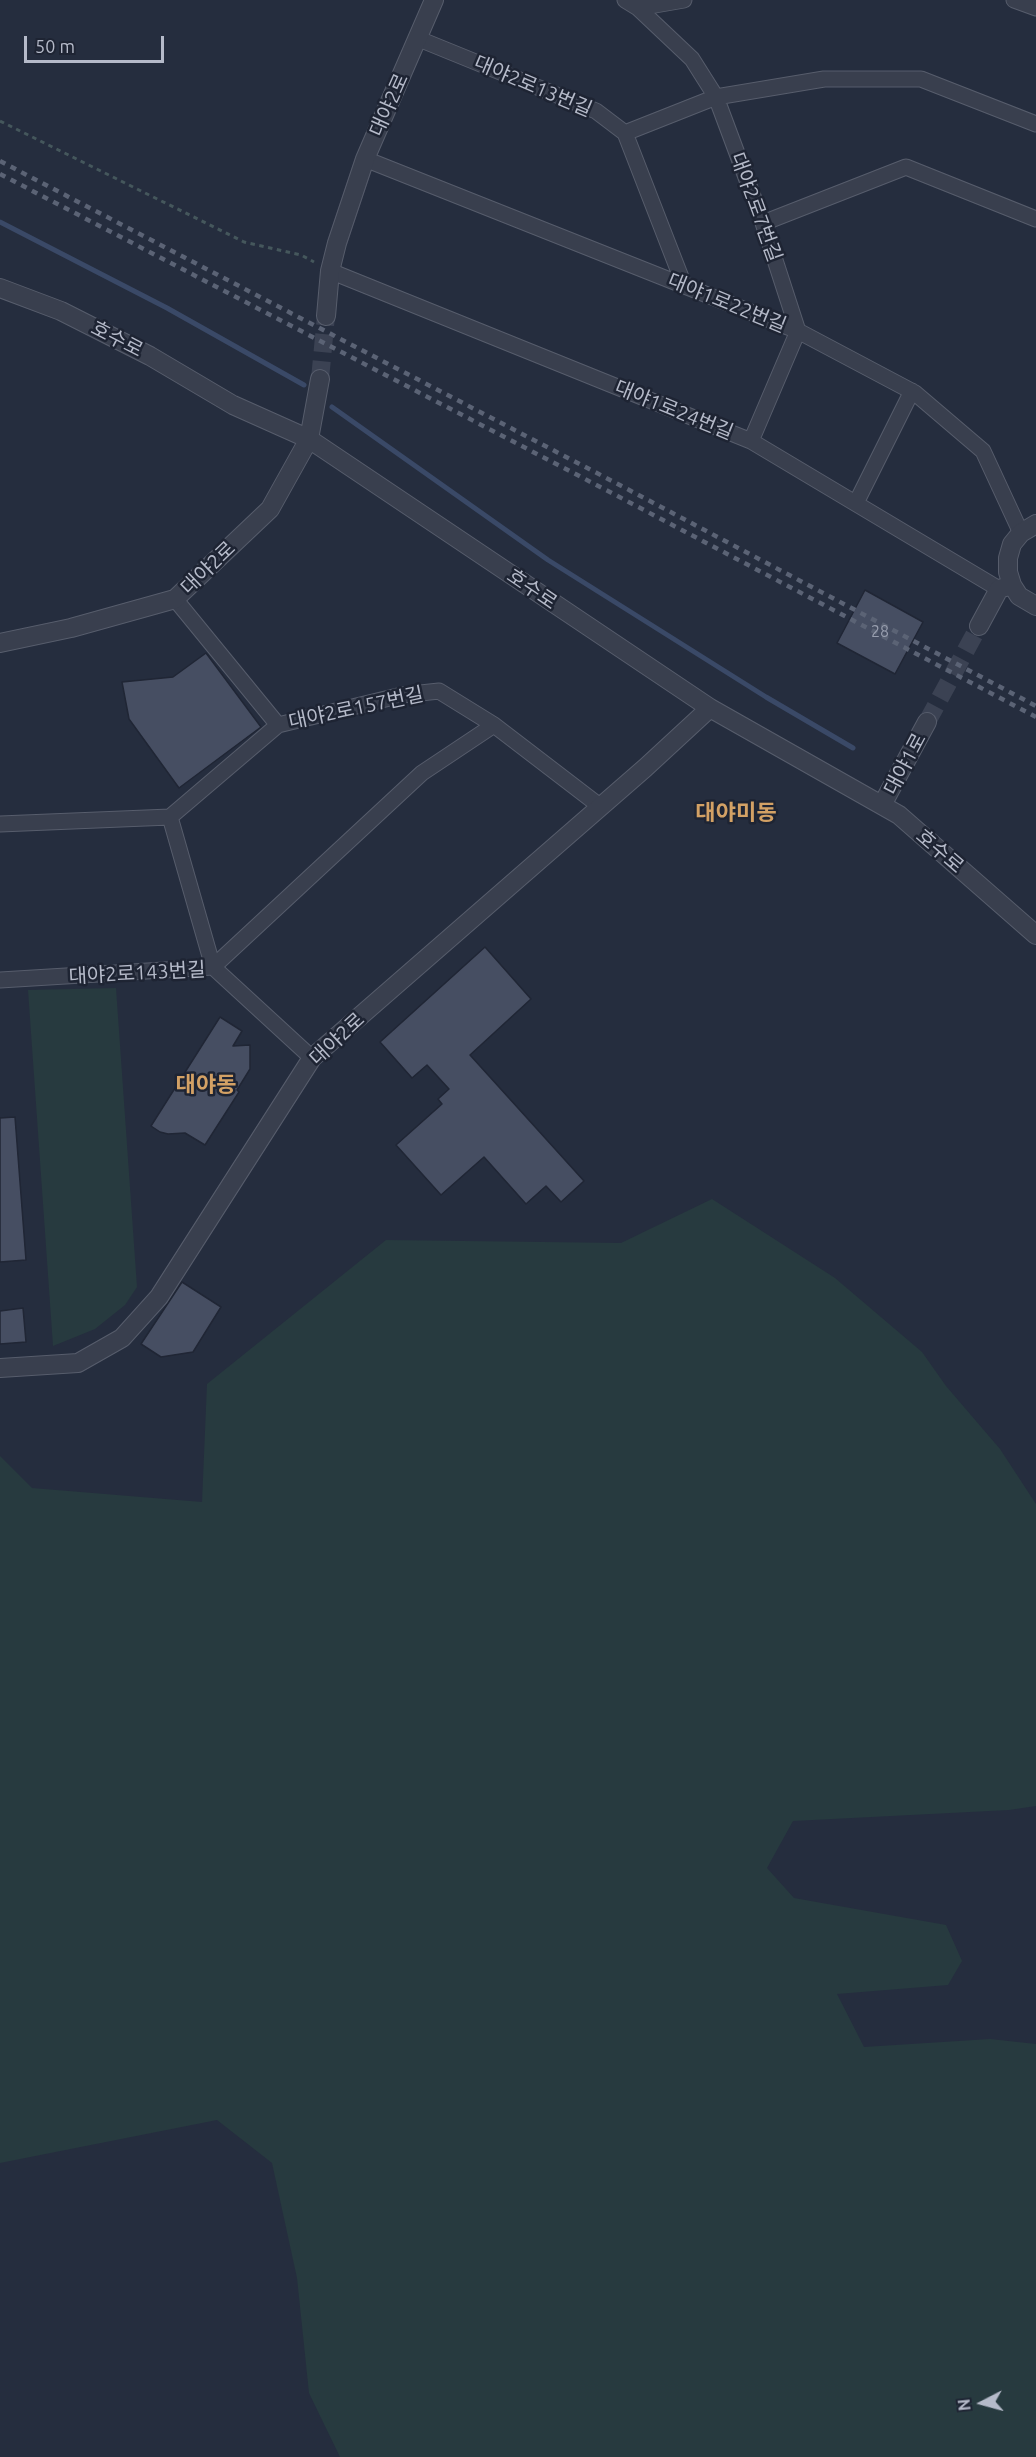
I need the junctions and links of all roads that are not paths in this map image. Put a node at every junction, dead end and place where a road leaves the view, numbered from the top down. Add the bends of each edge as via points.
1 (434, 0) edge
2 (684, 0) edge
3 (1014, 0) edge
4 (632, 4) edge
5 (1036, 8) edge
6 (418, 39) junction
7 (716, 97) junction
8 (1036, 124) edge
9 (625, 133) junction
10 (366, 159) junction
11 (1036, 219) edge
12 (763, 223) junction
13 (330, 271) junction
14 (684, 285) junction
15 (0, 288) edge
16 (326, 316) tunnel mouth
17 (798, 331) junction
18 (320, 379) tunnel mouth
19 (912, 391) junction
20 (309, 439) junction
21 (751, 441) junction
22 (856, 503) junction
23 (1028, 529) edge
24 (1005, 587) junction
25 (175, 600) junction
26 (1036, 606) edge
27 (979, 626) tunnel mouth
28 (0, 643) edge
29 (710, 708) junction
30 (927, 722) tunnel mouth
31 (278, 725) junction
32 (494, 725) junction
33 (882, 805) junction
34 (601, 807) junction
35 (170, 817) junction
36 (0, 824) edge
37 (1036, 935) edge
38 (213, 967) junction
39 (0, 980) edge
40 (312, 1058) junction
41 (0, 1368) edge

1 - 6 street, 대야2로
2 - 4 street
3 - 5 street
4 - 7 street, 대야2로7번길 via 692,59
6 - 9 street, 대야2로13번길 via 596,111
6 - 10 street, 대야2로
7 - 8 street via 824,79 921,79
7 - 9 street
7 - 12 street, 대야2로7번길
9 - 14 street
10 - 13 street, 대야2로
10 - 14 street, 대야1로22번길
11 - 12 street via 906,167
12 - 17 street, 대야2로7번길
13 - 16 street, 대야2로
13 - 21 street, 대야1로24번길
14 - 17 street, 대야1로22번길
15 - 20 street, 호수로 via 61,310 233,405
17 - 19 street, 대야1로22번길
17 - 21 street
18 - 20 street, 대야2로
19 - 22 street
19 - 23 street, 대야1로22번길 via 983,451
20 - 25 street, 대야2로 via 270,509
20 - 29 street, 호수로
21 - 22 street, 대야1로24번길
22 - 24 street, 대야1로24번길
23 - 24 street via 1012,544
24 - 26 street
24 - 27 street
25 - 28 street, 대야2로
25 - 31 street
29 - 33 street, 호수로
29 - 34 street, 대야2로
30 - 33 street, 대야1로
31 - 32 street, 대야2로157번길 via 402,695 439,691
31 - 35 street, 대야2로157번길
32 - 34 street, 대야2로157번길
32 - 38 street via 422,772
33 - 37 street, 호수로 via 899,815
34 - 40 street, 대야2로
35 - 36 street
35 - 38 street
38 - 39 street, 대야2로143번길
38 - 40 street, 대야2로143번길
40 - 41 street, 대야2로 via 159,1297 122,1338 78,1362

